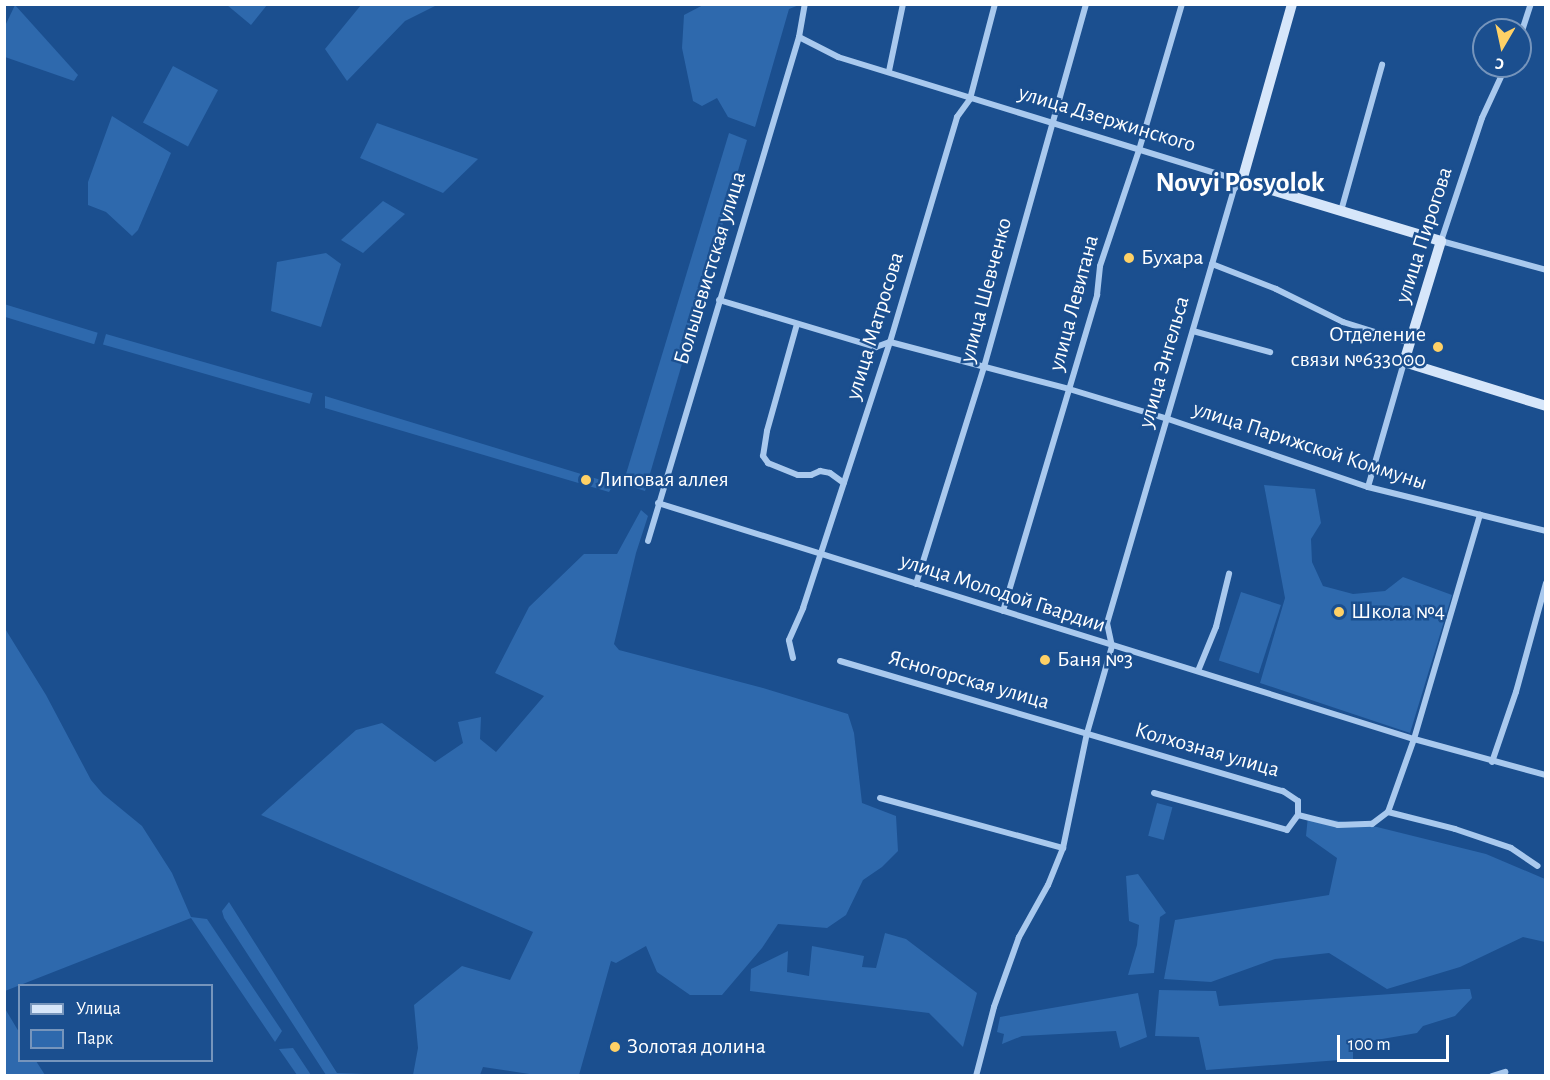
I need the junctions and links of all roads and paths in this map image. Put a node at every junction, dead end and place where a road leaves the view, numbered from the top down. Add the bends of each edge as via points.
1 (805, 4) edge
2 (903, 4) edge
3 (995, 4) edge
4 (1086, 4) edge
5 (1182, 4) edge
6 (1292, 4) edge
7 (799, 37) junction
8 (1382, 66) dead end
9 (889, 70) junction
10 (1500, 78) edge
11 (970, 99) junction
12 (1051, 122) junction
13 (1139, 150) junction
14 (1242, 181) junction
15 (1341, 211) junction
16 (1441, 241) junction
17 (1212, 264) junction
18 (1545, 268) edge
19 (719, 300) junction
20 (797, 324) junction
21 (1193, 331) junction
22 (890, 342) junction
23 (1410, 343) junction
24 (1270, 352) dead end
25 (1404, 362) junction
26 (984, 367) junction
27 (1069, 389) junction
28 (1545, 406) edge
29 (1168, 419) junction
30 (844, 483) junction
31 (1368, 487) junction
32 (658, 503) junction
33 (1480, 515) junction
34 (1545, 531) edge
35 (648, 541) dead end
36 (821, 554) junction
37 (1229, 574) dead end
38 (1545, 583) edge
39 (916, 584) junction
40 (1003, 611) junction
41 (1112, 646) junction
42 (793, 658) dead end
43 (840, 662) dead end
44 (1198, 671) junction
45 (1087, 733) junction
46 (1414, 739) junction
47 (1492, 762) junction
48 (1545, 775) edge
49 (1154, 793) dead end
50 (880, 798) dead end
51 (1388, 812) junction
52 (1298, 815) junction
53 (1062, 848) junction
54 (1538, 866) dead end
55 (1505, 1072) dead end
56 (976, 1076) edge
57 (1492, 1076) edge

1 - 7 street, Большевистская улица
2 - 9 street
3 - 11 street, улица Матросова
4 - 12 street, улица Шевченко
5 - 13 street, улица Левитана
6 - 14 street, улица Энгельса
7 - 9 street, улица Дзержинского via 838,57
7 - 19 street, Большевистская улица
8 - 15 street
9 - 11 street, улица Дзержинского
10 - 16 street, улица Пирогова via 1482,118
11 - 12 street, улица Дзержинского
11 - 22 street, улица Матросова via 957,117
12 - 13 street, улица Дзержинского
12 - 26 street, улица Шевченко
13 - 14 street, улица Дзержинского
13 - 27 street, улица Левитана via 1100,266 1097,295
14 - 15 street, улица Дзержинского
14 - 17 street, улица Энгельса via 1234,189
15 - 16 street, улица Дзержинского
16 - 18 street, улица Дзержинского
16 - 23 street, улица Пирогова
17 - 21 street, улица Энгельса
17 - 23 street via 1276,289 1343,322
19 - 20 street, улица Парижской Коммуны
19 - 32 street, Большевистская улица
20 - 22 street, улица Парижской Коммуны via 876,347
20 - 30 street via 763,456 768,463 791,472 830,473
21 - 24 street
21 - 29 street, улица Энгельса
22 - 26 street, улица Парижской Коммуны
22 - 30 street, улица Матросова
23 - 25 street, улица Пирогова
25 - 28 street
25 - 31 street, улица Пирогова
26 - 27 street, улица Парижской Коммуны
26 - 39 street, улица Шевченко
27 - 29 street, улица Парижской Коммуны
27 - 40 street, улица Левитана
29 - 31 street, улица Парижской Коммуны
29 - 41 street, улица Энгельса via 1107,623
30 - 36 street, улица Матросова
31 - 33 street, улица Парижской Коммуны
32 - 35 street, Большевистская улица
32 - 36 street, улица Молодой Гвардии
33 - 34 street, улица Парижской Коммуны
33 - 46 street
36 - 39 street, улица Молодой Гвардии
36 - 42 street, улица Матросова via 804,608 789,639
37 - 44 street via 1216,627
38 - 47 street via 1516,692
39 - 40 street, улица Молодой Гвардии
40 - 41 street, улица Молодой Гвардии
41 - 44 street, улица Молодой Гвардии
41 - 45 street, улица Энгельса
43 - 45 street, Ясногорская улица
44 - 46 street, улица Молодой Гвардии
45 - 52 street, Колхозная улица via 1284,790 1298,801
45 - 53 street, улица Энгельса
46 - 47 street, улица Молодой Гвардии
46 - 51 street
47 - 48 street, улица Молодой Гвардии
49 - 52 street via 1287,830
50 - 53 street
51 - 52 street via 1372,824 1338,825
51 - 54 street via 1511,848
53 - 56 street, улица Энгельса via 1048,885 1019,937 994,1007
55 - 57 street

